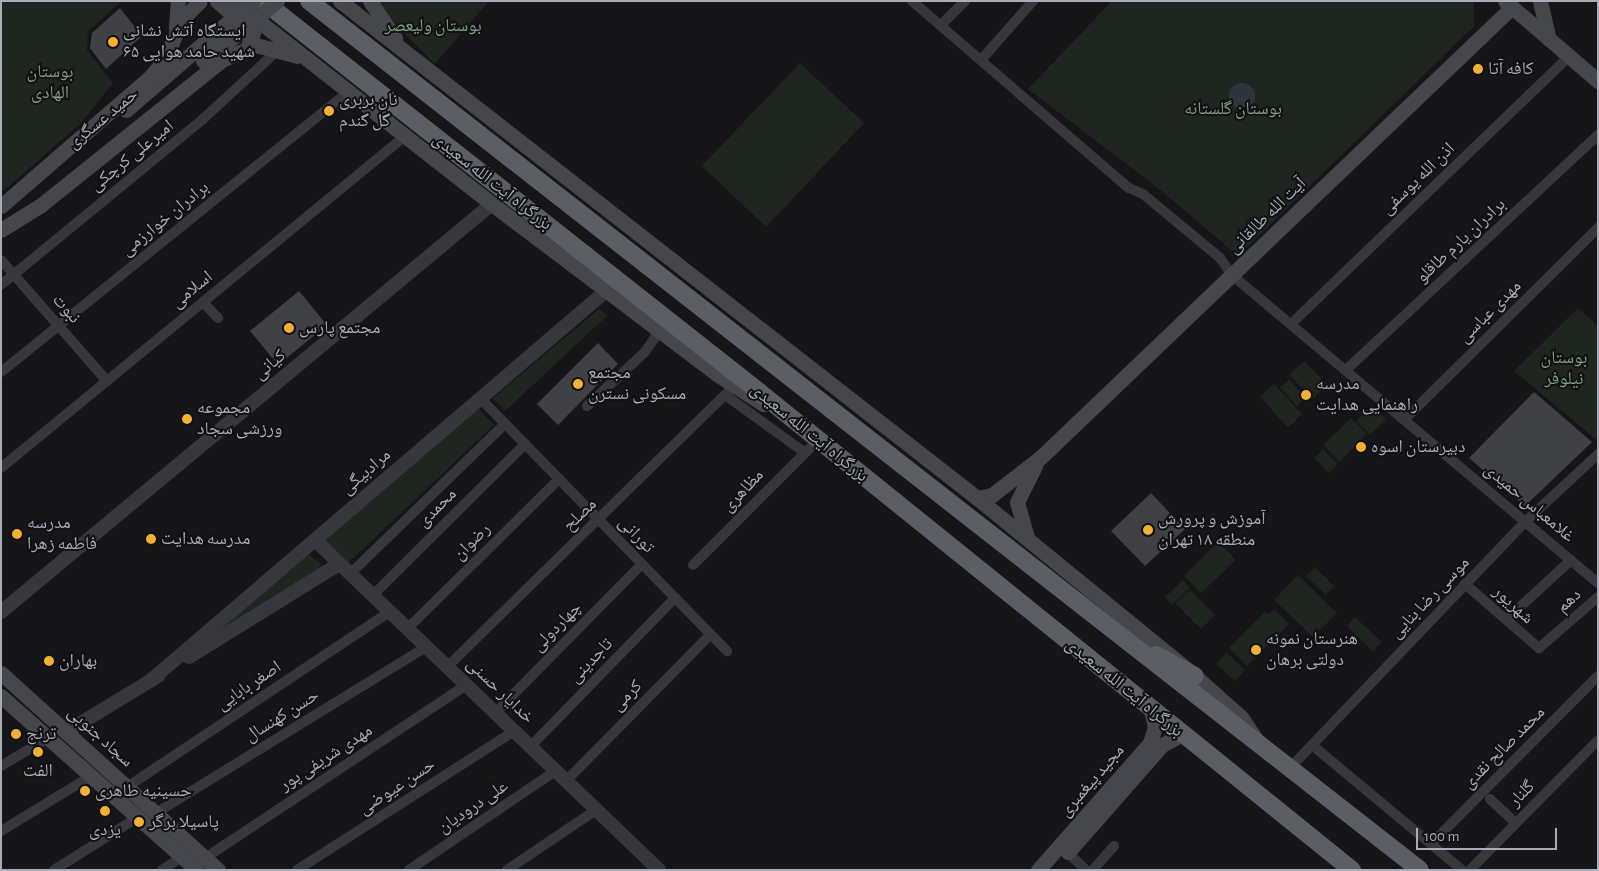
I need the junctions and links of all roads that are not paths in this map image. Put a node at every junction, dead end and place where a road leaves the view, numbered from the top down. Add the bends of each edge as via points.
1 (178, 1) edge
2 (200, 1) edge
3 (217, 1) edge
4 (233, 1) edge
5 (253, 1) edge
6 (262, 1) edge
7 (277, 1) edge
8 (309, 1) edge
9 (340, 1) edge
10 (370, 1) edge
11 (912, 1) edge
12 (965, 1) edge
13 (1033, 1) edge
14 (1540, 1) edge
15 (1511, 3) edge
16 (941, 25) junction
17 (225, 35) junction
18 (176, 36) junction
19 (1550, 40) junction
20 (248, 46) junction
21 (280, 49) junction
22 (403, 50) junction
23 (1568, 57) junction
24 (981, 60) junction
25 (309, 62) junction
26 (1598, 81) edge
27 (350, 90) junction
28 (1598, 135) edge
29 (404, 136) junction
30 (492, 204) junction
31 (1, 206) edge
32 (1, 211) edge
33 (1, 228) edge
34 (1598, 228) edge
35 (1, 260) edge
36 (14, 274) junction
37 (1232, 275) junction
38 (1, 285) edge
39 (606, 291) junction
40 (203, 302) junction
41 (218, 318) dead end
42 (1291, 324) junction
43 (59, 326) junction
44 (660, 330) junction
45 (1346, 370) junction
46 (1, 372) edge
47 (107, 381) junction
48 (730, 390) junction
49 (480, 398) junction
50 (587, 406) dead end
51 (1405, 419) junction
52 (506, 424) junction
53 (798, 426) junction
54 (818, 440) junction
55 (525, 444) junction
56 (804, 452) junction
57 (1598, 454) edge
58 (1041, 456) junction
59 (1, 468) edge
60 (559, 479) junction
61 (977, 498) junction
62 (598, 519) junction
63 (1526, 521) junction
64 (314, 540) junction
65 (1029, 541) junction
66 (1571, 560) junction
67 (339, 564) junction
68 (642, 564) junction
69 (693, 566) dead end
70 (350, 574) junction
71 (1595, 576) edge
72 (1465, 584) junction
73 (372, 596) junction
74 (1598, 597) edge
75 (675, 598) junction
76 (1, 612) edge
77 (389, 612) junction
78 (1507, 619) junction
79 (407, 629) junction
80 (1114, 632) junction
81 (711, 634) junction
82 (426, 647) junction
83 (1539, 648) joint
84 (727, 651) dead end
85 (448, 668) junction
86 (1, 673) edge
87 (1195, 676) junction
88 (1598, 676) edge
89 (150, 681) junction
90 (466, 685) junction
91 (1, 696) edge
92 (1151, 709) junction
93 (494, 713) junction
94 (514, 731) junction
95 (66, 732) junction
96 (1183, 734) junction
97 (48, 738) junction
98 (1598, 740) edge
99 (1312, 745) junction
100 (1155, 746) junction
101 (530, 747) junction
102 (1261, 747) junction
103 (102, 765) junction
104 (1, 766) edge
105 (1289, 769) junction
106 (555, 771) junction
107 (91, 776) junction
108 (566, 781) junction
109 (127, 787) junction
110 (1490, 799) dead end
111 (596, 810) junction
112 (156, 813) junction
113 (138, 817) junction
114 (1516, 823) junction
115 (1, 832) edge
116 (1383, 840) junction
117 (1432, 843) junction
118 (1114, 846) dead end
119 (187, 852) junction
120 (1068, 853) junction
121 (201, 864) edge
122 (54, 870) edge
123 (162, 870) edge
124 (218, 870) edge
125 (297, 870) edge
126 (409, 870) edge
127 (507, 870) edge
128 (658, 870) edge
129 (1038, 870) edge
130 (1052, 870) edge
131 (1086, 870) edge
132 (1093, 870) edge
133 (1352, 870) edge
134 (1400, 870) edge
135 (1420, 870) edge
136 (1462, 870) edge
137 (1470, 870) edge

1 - 18 main road
2 - 18 main road via 182,19
3 - 20 main road via 253,33
4 - 25 main road
5 - 17 main road, bridge
6 - 53 highway, بزرگراه آیت الله سعیدی
7 - 17 main road, bridge
8 - 80 highway, بزرگراه آیت الله سعیدی
9 - 22 main road, بزرگراه آیت الله سعیدی
10 - 22 main road
11 - 16 street, غلامعباس حمیدی
12 - 16 street
13 - 24 street
14 - 19 main road
15 - 19 main road
15 - 37 main road, آیت الله طالقانی
16 - 24 street, غلامعباس حمیدی
17 - 32 main road, حمید عسگری
17 - 33 main road, حمید عسگری
18 - 31 main road via 164,61 151,76
19 - 23 main road
20 - 21 main road
20 - 33 main road via 222,60 41,205
21 - 25 main road
21 - 36 street, امیرعلی کرچکی via 203,119
22 - 61 main road, بزرگراه آیت الله سعیدی
23 - 26 main road
23 - 42 street, اذن الله یوسفی
24 - 37 street, غلامعباس حمیدی via 1129,188 1143,194 1220,258
25 - 27 main road
27 - 29 main road
27 - 43 street, برادران خوارزمی
28 - 45 street, برادران یارم طاقلو
29 - 30 main road
29 - 40 street, اسلامی
30 - 39 main road
30 - 76 street, کیانی
34 - 51 street, مهدی عباسی
35 - 36 street, نبوت
36 - 38 street, امیرعلی کرچکی
36 - 43 street, نبوت
37 - 42 street, غلامعباس حمیدی
37 - 58 main road, آیت الله طالقانی
39 - 44 main road
39 - 49 street, مرادبیگی
40 - 41 street
40 - 47 street, اسلامی
42 - 45 street, غلامعباس حمیدی
43 - 46 street, برادران خوارزمی
43 - 47 street, نبوت
44 - 48 main road
44 - 50 street via 645,352
45 - 51 street, غلامعباس حمیدی
47 - 59 street, اسلامی
48 - 53 main road
48 - 56 street
48 - 62 street, مصلح
49 - 52 street, تورانی
49 - 64 street, مرادبیگی
51 - 63 street, غلامعباس حمیدی
52 - 55 street, تورانی
52 - 70 street
53 - 54 highway, بزرگراه آیت الله سعیدی
54 - 56 street, مظاهری
54 - 92 highway, بزرگراه آیت الله سعیدی
55 - 60 street, تورانی
55 - 73 street, محمدی
56 - 69 street, مظاهری
57 - 63 street, موسی رضا بنایی
58 - 61 main road, آیت الله طالقانی via 992,495
58 - 65 main road, آیت الله طالقانی via 1017,502 1020,522
60 - 62 street, تورانی
60 - 79 street, رضوان
61 - 65 main road, بزرگراه آیت الله سعیدی
62 - 68 street, تورانی
62 - 85 street, مصلح
63 - 66 street, غلامعباس حمیدی
63 - 72 street, موسی رضا بنایی
64 - 67 street, خدایار حسنی
64 - 89 street, مرادبیگی
65 - 87 main road, بزرگراه آیت الله سعیدی
66 - 71 street, غلامعباس حمیدی
66 - 78 street
67 - 70 street, خدایار حسنی
67 - 89 street, مرادبیگی
68 - 75 street, تورانی
68 - 93 street, چهاردولی
70 - 73 street, خدایار حسنی
72 - 78 street, شهریور
72 - 99 street, موسی رضا بنایی
73 - 77 street, خدایار حسنی
74 - 83 street, دهم
75 - 81 street, تورانی
75 - 101 street, تاجدینی
77 - 79 street, خدایار حسنی
77 - 109 street, اصغر بابایی
78 - 83 street, شهریور
79 - 82 street, خدایار حسنی
80 - 87 highway
80 - 102 highway, بزرگراه آیت الله سعیدی
81 - 84 street, تورانی
81 - 108 street, کرمی
82 - 85 street, خدایار حسنی
82 - 112 street, حسن کهنسال
85 - 90 street, خدایار حسنی
86 - 95 main road, سجاد جنوبی
87 - 102 main road, بزرگراه آیت الله سعیدی via 1240,717
88 - 117 street, محمد صالح نقدی
89 - 95 street, مرادبیگی
90 - 93 street, خدایار حسنی
90 - 121 street, مهدی شریفی پور
91 - 97 main road, سجاد جنوبی
92 - 96 highway, بزرگراه آیت الله سعیدی
92 - 100 main road, مجید پیغمبری
93 - 94 street, خدایار حسنی
94 - 101 street, خدایار حسنی
94 - 125 street, حسن عیوضی
95 - 97 main road
95 - 103 main road, سجاد جنوبی
96 - 100 main road
96 - 133 highway, بزرگراه آیت الله سعیدی via 1260,792
97 - 104 street
97 - 107 main road, سجاد جنوبی
98 - 114 street, گلنار
99 - 105 street, موسی رضا بنایی
99 - 117 street
100 - 120 main road, مجید پیغمبری via 1147,764
100 - 129 main road, مجید پیغمبری
101 - 106 street, خدایار حسنی
102 - 105 highway, بزرگراه آیت الله سعیدی
103 - 107 main road
103 - 109 main road, سجاد جنوبی
105 - 116 highway, بزرگراه آیت الله سعیدی
106 - 108 street, خدایار حسنی
106 - 126 street, علی درودیان
107 - 113 main road, سجاد جنوبی
107 - 115 street
108 - 111 street, خدایار حسنی
109 - 112 main road, سجاد جنوبی
110 - 114 street
111 - 127 street
111 - 128 street, خدایار حسنی
112 - 119 main road, سجاد جنوبی
113 - 119 main road, سجاد جنوبی
113 - 122 street
114 - 137 street, گلنار
116 - 134 highway
116 - 135 highway, بزرگراه آیت الله سعیدی
117 - 136 street
118 - 132 street
119 - 121 main road, سجاد جنوبی
119 - 123 street
120 - 130 main road, مجید پیغمبری
120 - 131 street
121 - 124 main road, سجاد جنوبی

